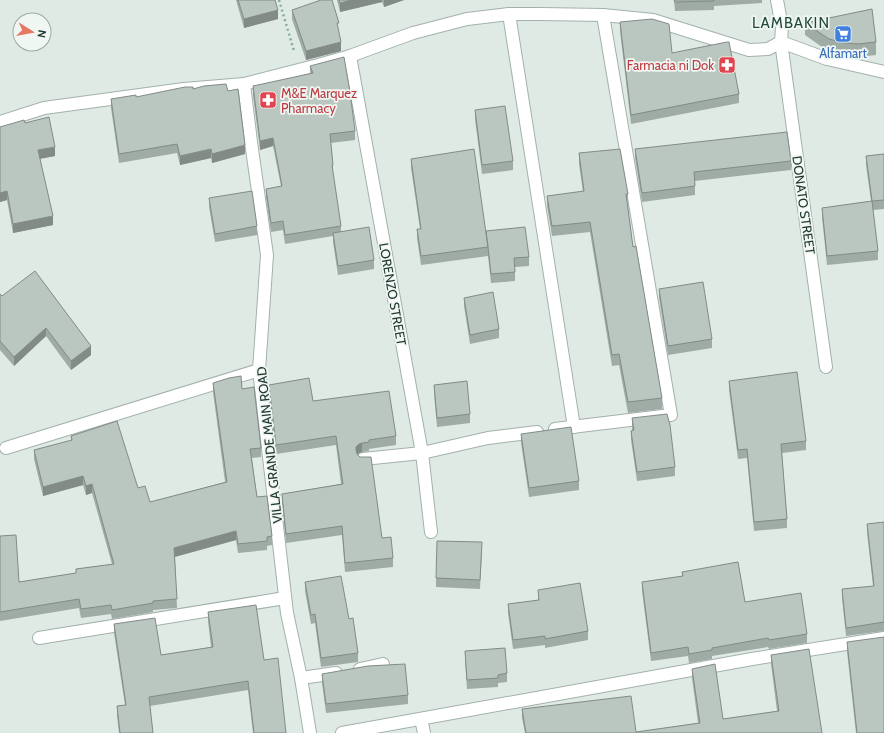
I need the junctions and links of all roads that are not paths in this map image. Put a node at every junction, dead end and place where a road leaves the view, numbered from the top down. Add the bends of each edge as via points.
1 (777, 0) edge
2 (509, 14) junction
3 (603, 15) junction
4 (781, 42) junction
5 (350, 56) junction
6 (884, 72) edge
7 (244, 84) junction
8 (0, 122) edge
9 (826, 367) dead end
10 (259, 370) junction
11 (574, 427) junction
12 (6, 448) dead end
13 (422, 453) junction
14 (364, 459) edge
15 (431, 532) dead end
16 (285, 598) junction
17 (39, 638) dead end
18 (884, 638) edge
19 (383, 664) edge
20 (301, 678) junction
21 (421, 719) junction
22 (310, 733) edge
23 (342, 733) edge
24 (424, 733) edge

1 - 4 street, DONATO STREET via 782,27
2 - 3 street
2 - 5 street via 467,19 420,31
2 - 11 street
3 - 4 street via 653,20 749,50 768,49
3 - 11 street via 671,415
4 - 6 street via 827,59
4 - 9 street, DONATO STREET
5 - 7 street
5 - 13 street, LORENZO STREET
7 - 8 street via 184,89 44,108
7 - 10 street, VILLA GRANDE MAIN ROAD via 267,255
10 - 12 street
10 - 16 street, VILLA GRANDE MAIN ROAD
11 - 13 street via 488,438
13 - 14 street
13 - 15 street, LORENZO STREET
16 - 17 street
16 - 20 street, VILLA GRANDE MAIN ROAD
18 - 21 street via 752,659
19 - 20 street
20 - 22 street, VILLA GRANDE MAIN ROAD
21 - 23 street
21 - 24 street

